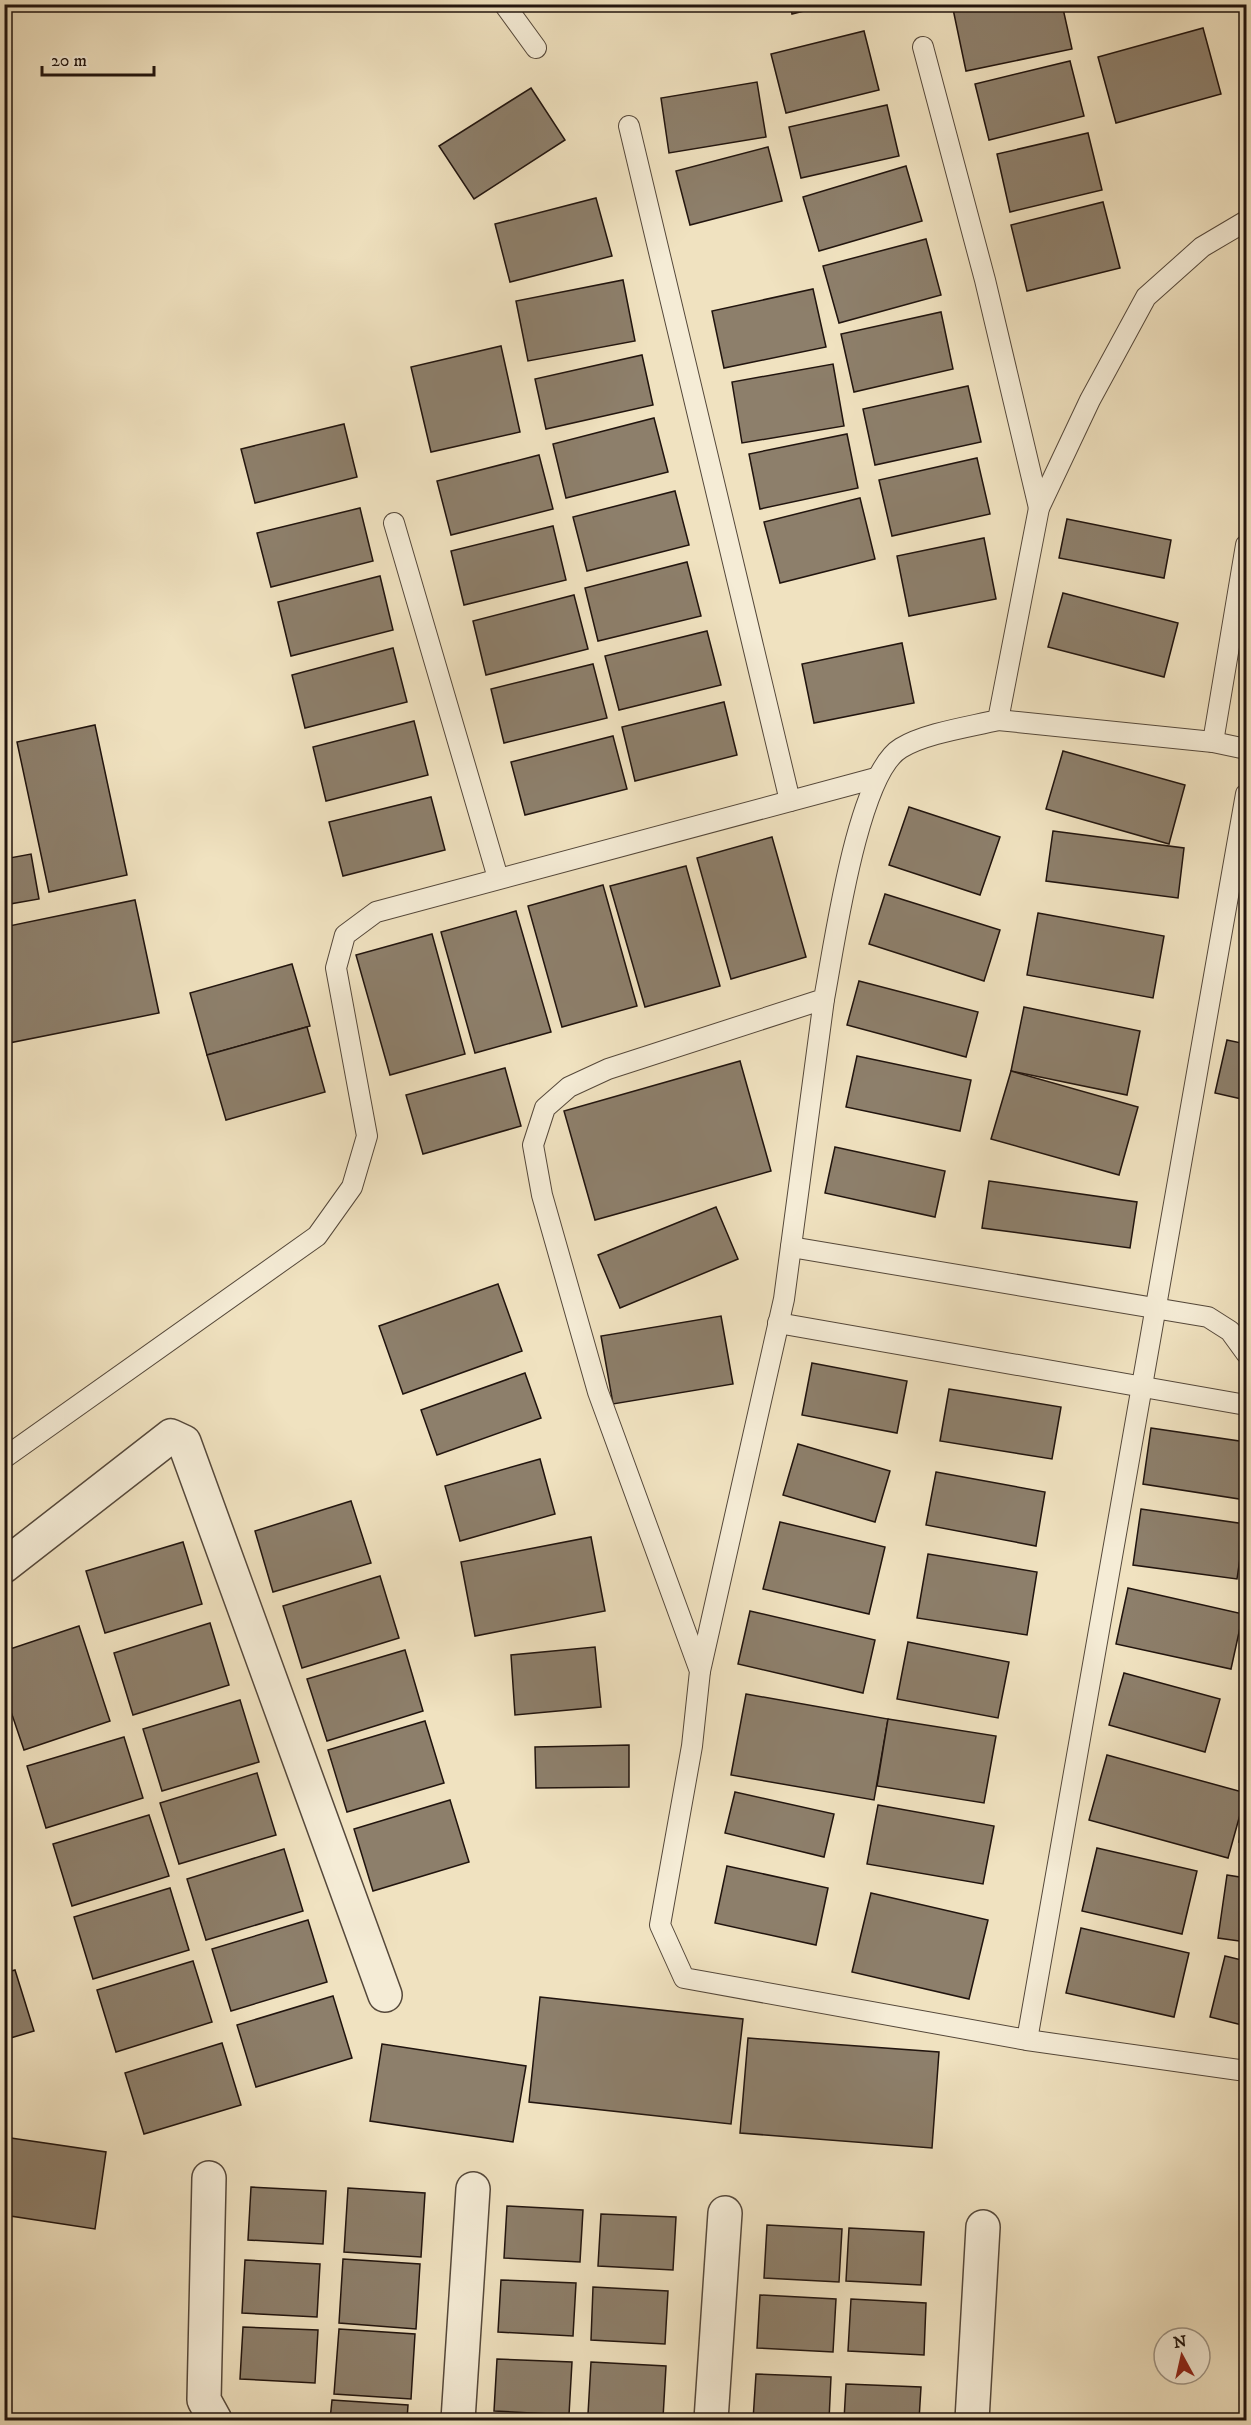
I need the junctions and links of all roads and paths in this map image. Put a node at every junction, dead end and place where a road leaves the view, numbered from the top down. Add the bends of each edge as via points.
1 (504, 4) edge
2 (923, 47) dead end
3 (536, 48) dead end
4 (629, 126) dead end
5 (1246, 221) edge
6 (1039, 508) junction
7 (394, 523) dead end
8 (1246, 545) edge
9 (998, 720) junction
10 (1212, 742) junction
11 (1246, 749) edge
12 (876, 778) junction
13 (1246, 794) edge
14 (790, 801) junction
15 (498, 878) junction
16 (824, 999) junction
17 (791, 1247) junction
18 (1156, 1309) junction
19 (778, 1323) junction
20 (1246, 1353) edge
21 (1143, 1385) junction
22 (1246, 1405) edge
23 (4, 1458) edge
24 (4, 1566) edge
25 (700, 1671) junction
26 (385, 1995) dead end
27 (1027, 2040) junction
28 (1246, 2071) edge
29 (209, 2178) dead end
30 (473, 2189) dead end
31 (725, 2213) dead end
32 (983, 2227) dead end
33 (215, 2421) edge
34 (458, 2421) edge
35 (711, 2421) edge
36 (972, 2421) edge

1 - 3 lane
2 - 6 lane via 985,280
4 - 14 lane
5 - 6 lane via 1202,247 1146,297 1090,400
6 - 9 lane
7 - 15 lane
8 - 10 lane
9 - 10 lane
9 - 12 lane via 900,748
10 - 11 lane
12 - 14 lane
12 - 16 lane via 851,854
13 - 18 lane
14 - 15 lane
15 - 23 lane via 376,912 345,935 336,968 367,1136 352,1187 317,1236
16 - 17 lane
16 - 25 lane via 608,1069 569,1087 545,1108 533,1145 542,1195 598,1392
17 - 18 lane
17 - 19 lane
18 - 20 lane via 1208,1317 1230,1331
18 - 21 lane
19 - 21 lane
19 - 25 lane
21 - 22 lane
21 - 27 lane
24 - 26 street via 171,1436 184,1442
25 - 27 lane via 692,1746 660,1925 684,1978
27 - 28 lane
29 - 33 street via 204,2400
30 - 34 street
31 - 35 street
32 - 36 street

